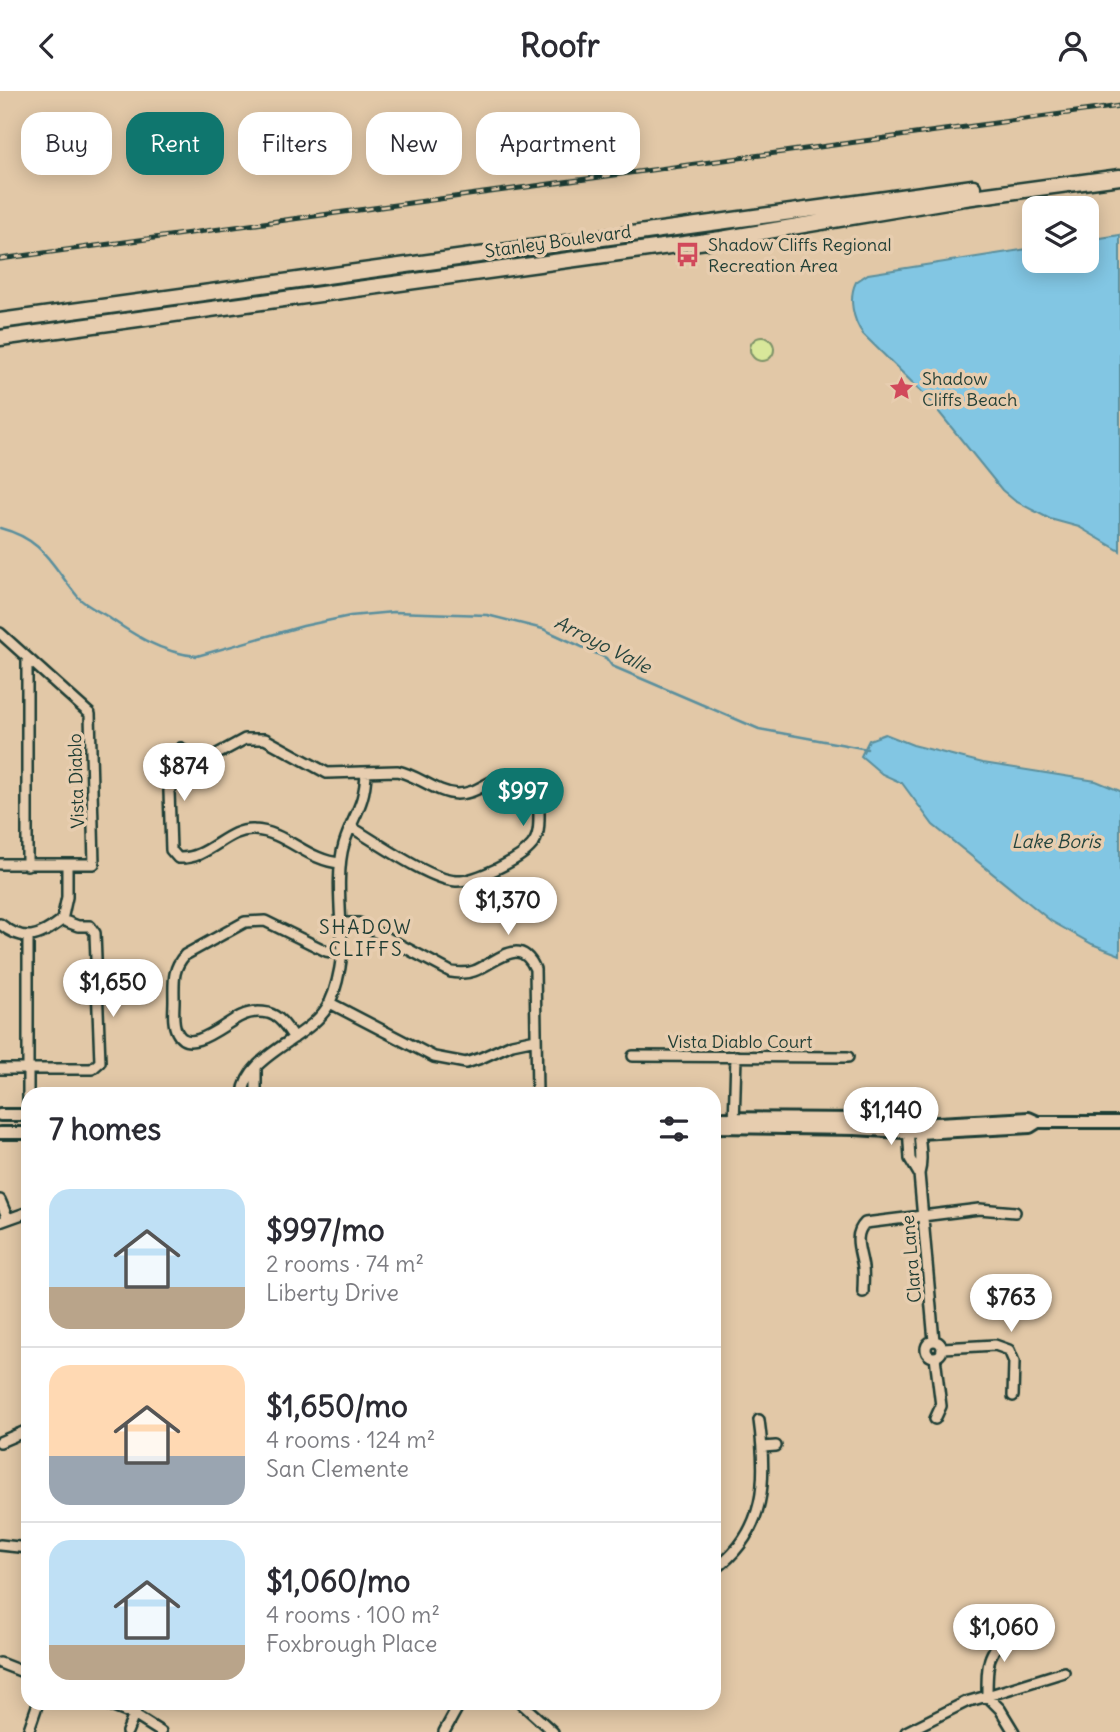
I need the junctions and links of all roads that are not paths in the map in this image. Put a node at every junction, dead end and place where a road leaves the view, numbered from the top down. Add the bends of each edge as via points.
1 (1120, 167) edge
2 (1120, 177) edge
3 (601, 238) junction
4 (604, 253) junction
5 (0, 321) edge
6 (0, 338) edge
7 (0, 633) edge
8 (27, 658) junction
9 (181, 748) dead end
10 (195, 766) junction
11 (366, 772) junction
12 (351, 827) junction
13 (340, 863) junction
14 (0, 864) edge
15 (27, 865) junction
16 (67, 865) junction
17 (62, 920) junction
18 (342, 923) junction
19 (0, 924) edge
20 (28, 937) junction
21 (342, 954) junction
22 (330, 1003) junction
23 (294, 1038) junction
24 (536, 1039) junction
25 (633, 1056) dead end
26 (736, 1056) junction
27 (848, 1057) dead end
28 (0, 1069) edge
29 (27, 1069) junction
30 (257, 1069) junction
31 (28, 1087) edge
32 (245, 1087) edge
33 (256, 1087) edge
34 (537, 1087) edge
35 (0, 1115) edge
36 (21, 1115) edge
37 (721, 1120) edge
38 (1120, 1122) edge
39 (734, 1123) junction
40 (721, 1126) edge
41 (912, 1130) junction
42 (0, 1133) edge
43 (21, 1133) edge
44 (0, 1200) edge
45 (1015, 1212) dead end
46 (21, 1214) edge
47 (923, 1215) junction
48 (4, 1220) edge
49 (863, 1292) dead end
50 (934, 1341) junction
51 (943, 1348) junction
52 (936, 1357) junction
53 (1013, 1396) dead end
54 (935, 1419) dead end
55 (759, 1420) dead end
56 (21, 1433) edge
57 (0, 1442) edge
58 (776, 1446) dead end
59 (763, 1447) junction
60 (0, 1545) edge
61 (21, 1547) edge
62 (721, 1564) edge
63 (1009, 1629) dead end
64 (0, 1663) edge
65 (21, 1671) edge
66 (1064, 1672) dead end
67 (987, 1696) junction
68 (35, 1710) edge
69 (121, 1710) edge
70 (136, 1710) edge
71 (456, 1710) edge
72 (529, 1710) edge
73 (134, 1715) junction
74 (28, 1732) edge
75 (127, 1732) edge
76 (161, 1732) edge
77 (444, 1732) edge
78 (553, 1732) edge
79 (906, 1732) edge
80 (1014, 1732) edge

1 - 3 main road, Stanley Boulevard
2 - 4 main road, Stanley Boulevard
3 - 4 main road
3 - 5 main road, Stanley Boulevard
4 - 6 main road, Stanley Boulevard
7 - 8 street
8 - 15 street
8 - 16 street, Vista Diablo via 90,714 94,864
9 - 10 street
10 - 11 street via 245,740 265,740 327,773
10 - 13 street via 175,780 169,791 171,850 178,858 192,859 251,829 265,831 310,856
11 - 12 street via 362,803
11 - 12 street via 407,773 454,794 469,793 505,778 535,793 538,834 533,845 492,870 473,879 453,881 440,879
12 - 13 street
13 - 18 street
14 - 15 street, Vista Diablo
15 - 16 street, Vista Diablo
16 - 17 street
17 - 20 street
17 - 29 street via 90,926 95,933 100,1062 92,1069
18 - 21 street
18 - 24 street via 359,923 451,972 466,974 513,951 524,953 535,969
19 - 20 street
20 - 29 street
21 - 22 street
21 - 23 street via 255,921 245,922 179,961 174,971 175,1025 184,1040 195,1041 256,1011 283,1022
22 - 23 street
22 - 24 street via 450,1062 481,1059 512,1044
23 - 30 street
24 - 34 street
25 - 26 street, Vista Diablo Court
26 - 27 street, Vista Diablo Court
26 - 39 street
28 - 29 street
29 - 31 street
30 - 32 street via 248,1076
30 - 33 street
35 - 36 street
37 - 39 street
38 - 41 street via 1038,1122 1029,1118
39 - 40 street
39 - 41 street via 861,1119
41 - 47 street, Clara Lane via 910,1159 919,1174
42 - 43 street
44 - 48 street
45 - 47 street via 979,1209
46 - 48 street
47 - 49 street via 873,1220 861,1227
47 - 50 street, Clara Lane
50 - 51 street
50 - 52 street via 926,1350
51 - 52 street
51 - 53 street via 995,1345 1009,1350 1014,1362
52 - 54 street via 941,1406
55 - 59 street
56 - 57 street
58 - 59 street
59 - 62 street via 761,1504 740,1546
60 - 61 street
63 - 67 street via 990,1652
64 - 65 street
66 - 67 street
67 - 79 street
67 - 80 street
68 - 74 street
69 - 73 street
70 - 73 street
71 - 77 street
72 - 78 street
73 - 75 street
73 - 76 street

